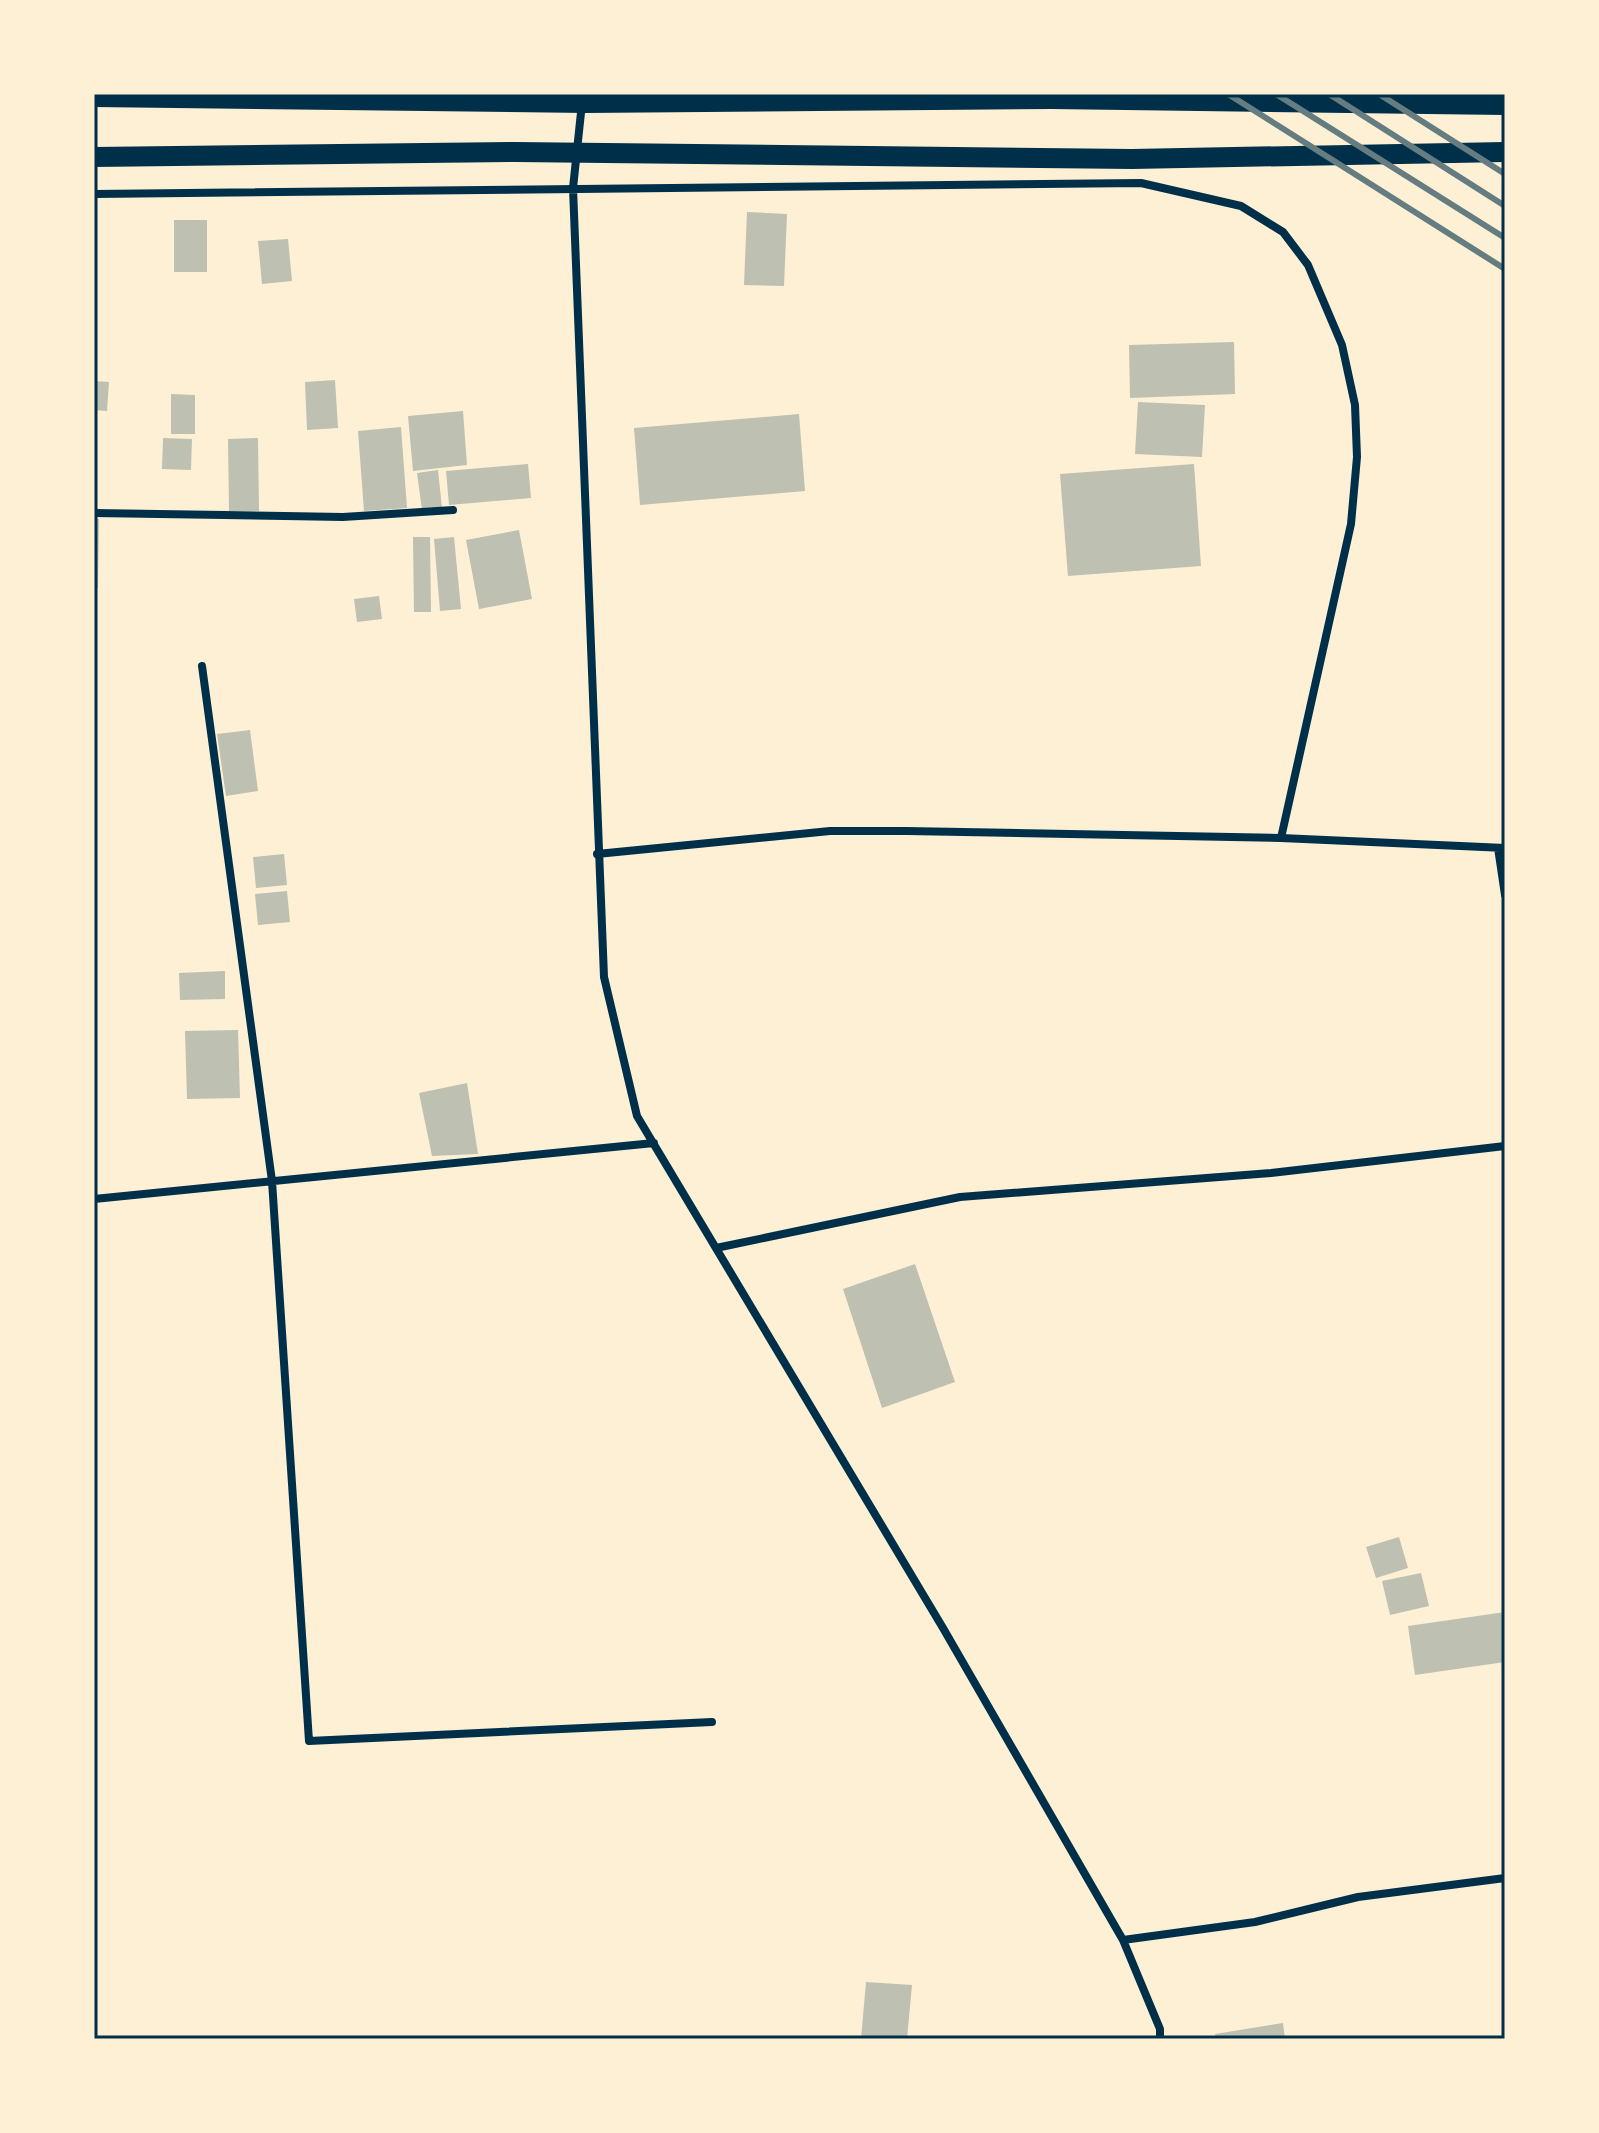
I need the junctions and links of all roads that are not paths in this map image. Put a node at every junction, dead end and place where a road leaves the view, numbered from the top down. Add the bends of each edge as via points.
1 (583, 94) edge
2 (94, 97) edge
3 (1505, 105) edge
4 (1505, 152) edge
5 (94, 157) edge
6 (573, 188) junction
7 (94, 194) edge
8 (453, 510) dead end
9 (94, 513) edge
10 (202, 666) dead end
11 (1281, 838) junction
12 (1502, 848) edge
13 (597, 854) junction
14 (1505, 895) edge
15 (654, 1143) junction
16 (1505, 1146) edge
17 (272, 1181) junction
18 (94, 1199) edge
19 (716, 1248) junction
20 (712, 1722) dead end
21 (1505, 1878) edge
22 (1123, 1940) junction
23 (1160, 2039) edge

1 - 6 street
2 - 3 main road
4 - 5 main road via 1132,159 529,152
6 - 7 street
6 - 11 street via 1141,183 1241,206 1283,232 1308,265 1342,345 1355,405 1357,457 1339,587
6 - 13 street
8 - 9 street via 343,517
10 - 17 street
11 - 12 street
11 - 13 street via 830,831
12 - 14 street
13 - 15 street via 604,977 637,1116
15 - 17 street
15 - 19 street
16 - 19 street via 1271,1173 960,1197
17 - 18 street
17 - 20 street via 309,1741
19 - 22 street
21 - 22 street via 1358,1897 1255,1922
22 - 23 street

